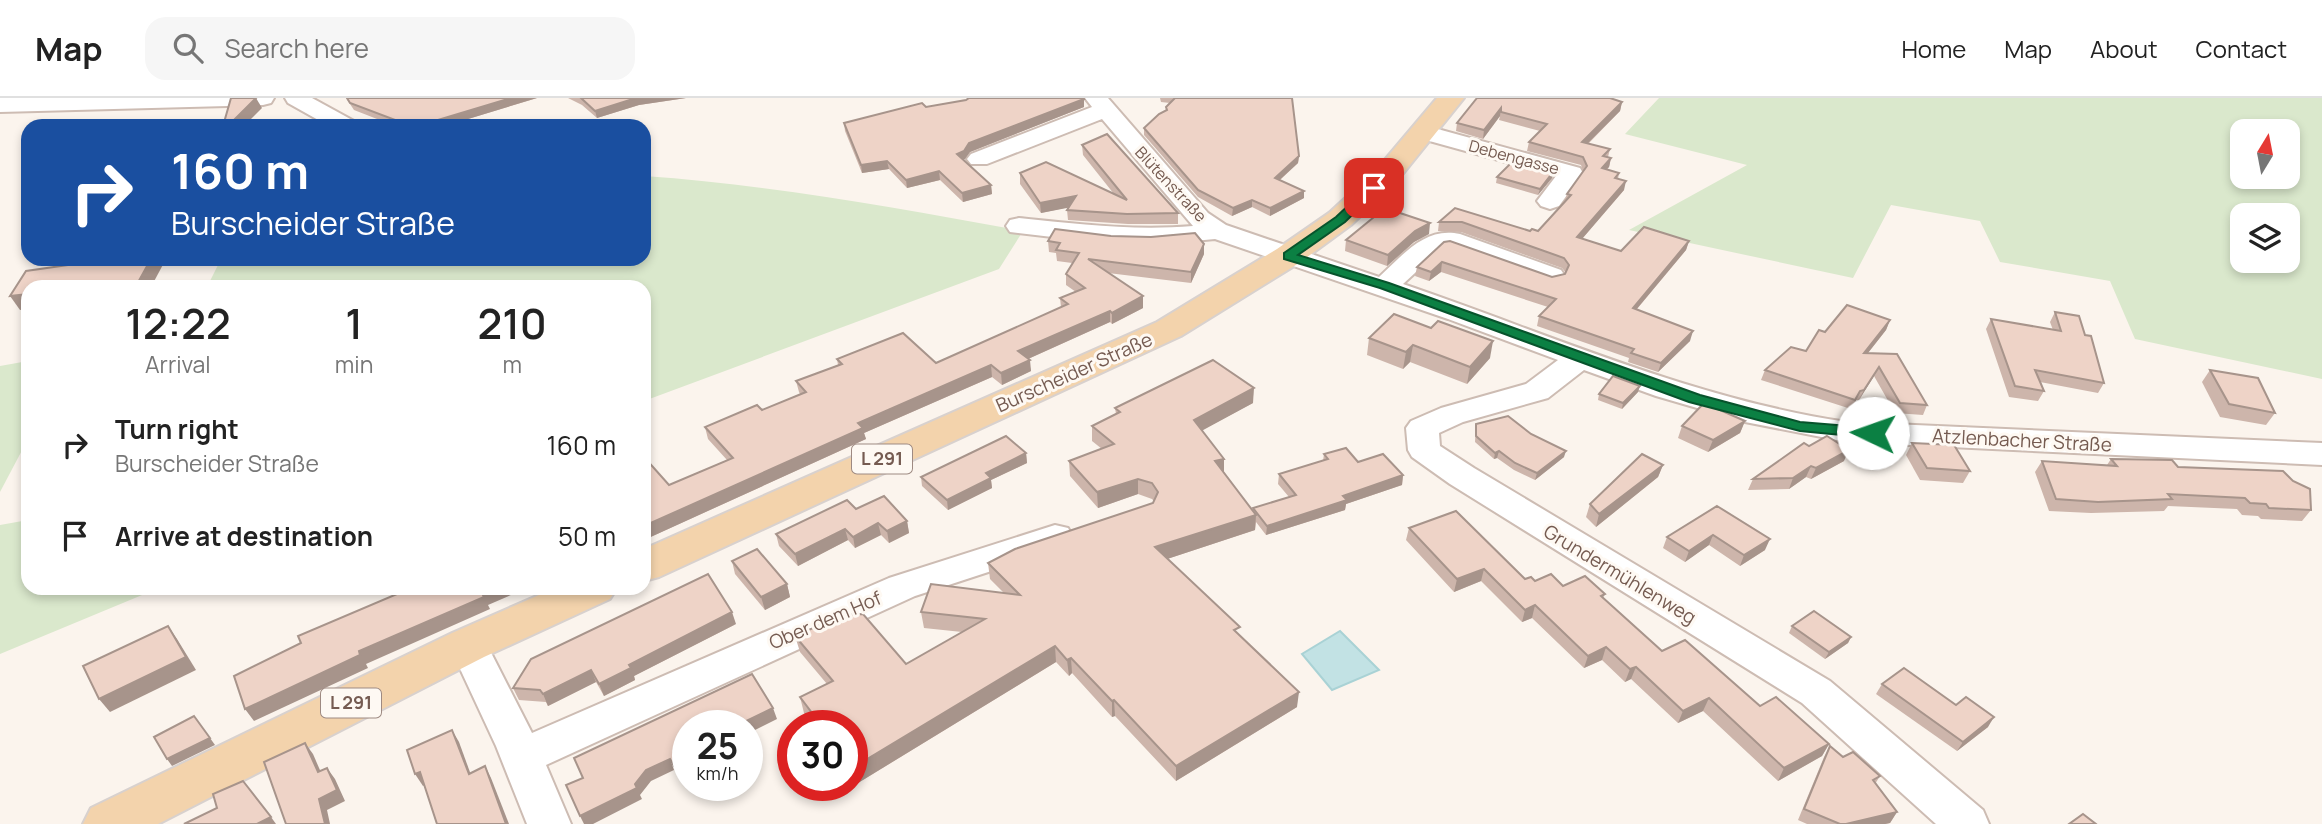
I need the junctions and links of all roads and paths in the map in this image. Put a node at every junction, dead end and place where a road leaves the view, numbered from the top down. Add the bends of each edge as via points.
1 (263, 98) edge
2 (296, 98) edge
3 (1451, 98) edge
4 (1100, 104) edge
5 (0, 105) edge
6 (334, 119) edge
7 (1423, 132) junction
8 (979, 159) dead end
9 (1550, 201) dead end
10 (1019, 226) dead end
11 (1217, 231) junction
12 (1288, 256) junction
13 (1551, 276) edge
14 (1385, 285) junction
15 (1580, 358) junction
16 (2322, 454) edge
17 (1087, 527) edge
18 (651, 563) edge
19 (579, 595) edge
20 (468, 645) junction
21 (521, 757) junction
22 (109, 824) edge
23 (549, 824) edge
24 (1967, 824) edge

1 - 5 street
2 - 6 street
3 - 7 main road, Burscheider Straße / L 291
4 - 8 street, Blütenstraße
4 - 11 street, Blütenstraße via 1199,218
7 - 9 street, Debengasse via 1571,173
7 - 12 main road, Burscheider Straße / L 291 via 1354,208
10 - 11 street via 1151,237
11 - 12 street, Blütenstraße
12 - 14 street, Atzlenbacher Straße
12 - 18 main road, Burscheider Straße / L 291 via 1169,330
13 - 14 street via 1451,240 1433,242
14 - 15 street, Atzlenbacher Straße
15 - 16 street, Atzlenbacher Straße via 1695,399 1800,427
15 - 24 street, Grundermühlenweg via 1537,391 1422,428 1424,450 1816,692
17 - 21 street, Ober dem Hof via 902,587
19 - 20 main road, L 291
20 - 21 street
20 - 22 main road, L 291
21 - 23 street

